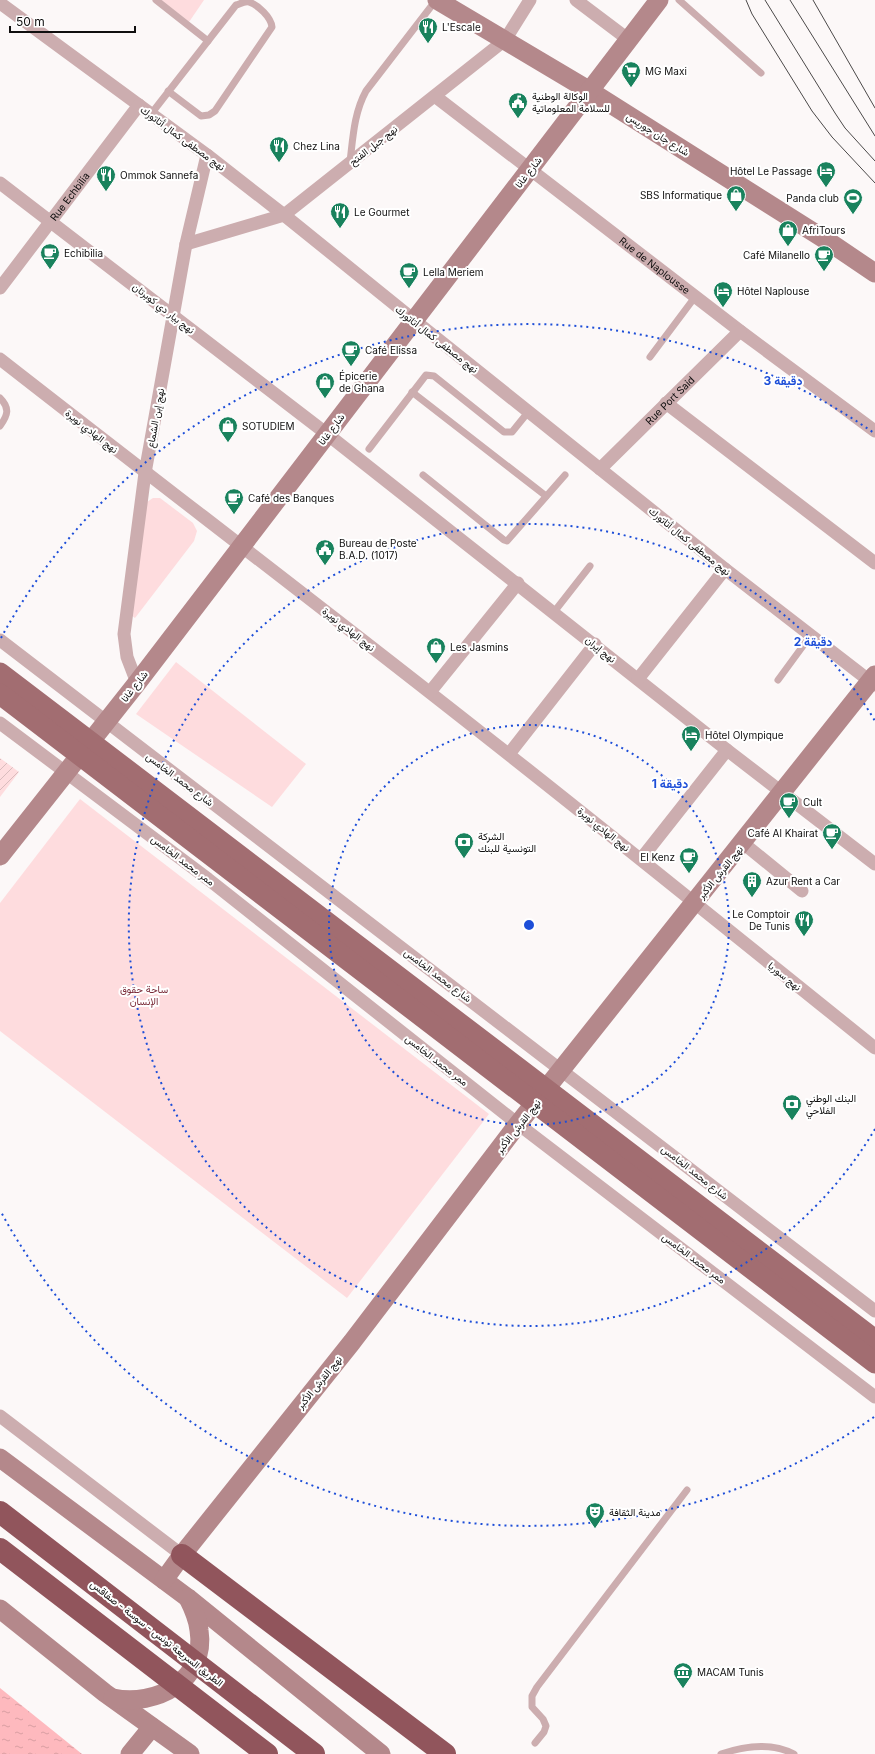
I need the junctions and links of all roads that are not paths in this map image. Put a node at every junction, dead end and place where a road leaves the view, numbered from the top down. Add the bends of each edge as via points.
1 (156, 0) edge
2 (436, 0) edge
3 (530, 0) edge
4 (576, 0) edge
5 (658, 0) edge
6 (679, 0) edge
7 (242, 1) edge
8 (6, 4) edge
9 (505, 40) junction
10 (629, 40) junction
11 (208, 41) junction
12 (761, 73) dead end
13 (168, 91) junction
14 (590, 91) junction
15 (436, 97) junction
16 (139, 105) junction
17 (151, 114) junction
18 (207, 155) junction
19 (350, 163) junction
20 (530, 170) junction
21 (0, 183) edge
22 (284, 215) junction
23 (51, 221) junction
24 (186, 244) junction
25 (875, 273) edge
26 (0, 288) edge
27 (695, 297) junction
28 (174, 316) junction
29 (414, 320) junction
30 (740, 331) junction
31 (650, 357) dead end
32 (1, 361) edge
33 (412, 392) junction
34 (0, 398) edge
35 (666, 403) junction
36 (529, 411) junction
37 (0, 426) edge
38 (875, 431) edge
39 (327, 434) junction
40 (369, 449) dead end
41 (600, 469) junction
42 (145, 473) junction
43 (423, 475) dead end
44 (565, 475) dead end
45 (546, 496) junction
46 (242, 545) junction
47 (875, 563) edge
48 (590, 566) dead end
49 (725, 569) junction
50 (518, 583) junction
51 (554, 612) junction
52 (811, 636) junction
53 (0, 640) edge
54 (595, 644) junction
55 (0, 673) edge
56 (638, 679) junction
57 (778, 680) dead end
58 (873, 680) edge
59 (137, 682) junction
60 (430, 692) junction
61 (0, 694) edge
62 (106, 722) junction
63 (0, 723) edge
64 (85, 749) junction
65 (727, 750) junction
66 (509, 754) junction
67 (67, 773) junction
68 (783, 792) junction
69 (743, 844) junction
70 (2, 848) edge
71 (641, 859) junction
72 (875, 864) edge
73 (802, 891) dead end
74 (695, 903) junction
75 (875, 1048) edge
76 (561, 1070) junction
77 (541, 1096) junction
78 (518, 1124) junction
79 (875, 1311) edge
80 (875, 1340) edge
81 (875, 1363) edge
82 (875, 1397) edge
83 (0, 1416) edge
84 (0, 1458) edge
85 (687, 1490) dead end
86 (0, 1512) edge
87 (0, 1550) edge
88 (182, 1555) junction
89 (164, 1580) junction
90 (188, 1598) junction
91 (0, 1609) edge
92 (113, 1698) junction
93 (152, 1727) junction
94 (536, 1743) dead end
95 (130, 1754) edge
96 (190, 1754) edge
97 (267, 1754) edge
98 (314, 1754) edge
99 (381, 1754) edge
100 (445, 1754) edge
101 (721, 1754) edge
102 (794, 1754) edge

1 - 11 lane
2 - 9 main road, شارع جان جوريس
2 - 19 lane via 366,91 359,104
3 - 9 street, نهج جبل الفتح
4 - 10 street
5 - 10 main road, شارع غانا
6 - 12 lane
7 - 11 lane
7 - 13 lane via 268,15 272,27 215,110 209,115 201,116
8 - 16 street, نهج مصطفى كمال أتاتورك
9 - 14 main road, شارع جان جوريس
9 - 15 street, نهج جبل الفتح
10 - 14 main road, شارع غانا
11 - 13 lane
13 - 17 lane
14 - 20 main road, شارع غانا
14 - 25 main road, شارع جان جوريس
15 - 19 street, نهج جبل الفتح
15 - 20 street, Rue de Naplousse
16 - 17 street, نهج مصطفى كمال أتاتورك
16 - 23 street, Rue Echbilia
17 - 18 street, نهج مصطفى كمال أتاتورك
18 - 22 street, نهج مصطفى كمال أتاتورك
18 - 24 street, نهج إبن الشماع
19 - 22 street, نهج جبل الفتح
20 - 27 street, Rue de Naplousse
20 - 29 main road, شارع غانا
21 - 23 street, نهج بيار دي كوبرتان
22 - 24 street, نهج جبل الفتح
22 - 29 street, نهج مصطفى كمال أتاتورك
23 - 26 street, Rue Echbilia
23 - 28 street, نهج بيار دي كوبرتان
24 - 28 street, نهج إبن الشماع
27 - 30 street, Rue de Naplousse
27 - 31 lane
28 - 39 street, نهج بيار دي كوبرتان
28 - 42 street, نهج إبن الشماع
29 - 36 street, نهج مصطفى كمال أتاتورك
29 - 39 main road, شارع غانا
30 - 35 street, Rue Port Said
30 - 38 street, Rue de Naplousse
32 - 42 street, نهج الهادي نويرة
33 - 36 lane via 423,377 431,375 504,432 512,432
33 - 40 lane
33 - 45 lane
34 - 37 lane via 8,411
35 - 41 street, Rue Port Said
35 - 47 street
36 - 41 street, نهج مصطفى كمال أتاتورك
39 - 46 main road, شارع غانا
39 - 50 street, نهج إيران
41 - 49 street, نهج مصطفى كمال أتاتورك
42 - 46 street, نهج الهادي نويرة
42 - 59 street, نهج إبن الشماع via 124,634 126,657
43 - 45 lane via 507,541
44 - 45 lane
46 - 59 main road, شارع غانا
46 - 60 street, نهج الهادي نويرة
48 - 51 lane
49 - 52 street, نهج مصطفى كمال أتاتورك
49 - 56 street
50 - 51 street, نهج إيران
50 - 60 street
51 - 54 street, نهج إيران
52 - 57 lane
52 - 58 street, نهج مصطفى كمال أتاتورك
53 - 62 street, شارع محمد الخامس
54 - 56 street, نهج إيران
54 - 66 street
55 - 64 main road
56 - 65 street, نهج إيران
58 - 68 main road, نهج القرش الأكبر
59 - 62 main road, شارع غانا
60 - 66 street, نهج الهادي نويرة
61 - 64 main road
62 - 64 main road, شارع غانا
62 - 76 street, شارع محمد الخامس
63 - 67 street, ممر محمد الخامس
64 - 67 main road, شارع غانا
64 - 77 main road
65 - 68 street, نهج إيران
65 - 71 street
66 - 71 street, نهج الهادي نويرة
67 - 70 main road, شارع غانا
67 - 78 street, ممر محمد الخامس via 208,879
68 - 69 main road, نهج القرش الأكبر
68 - 72 street, نهج إيران
69 - 73 street
69 - 74 main road, نهج القرش الأكبر
71 - 74 street, نهج الهادي نويرة
74 - 75 street, نهج سوريا
74 - 76 main road, نهج القرش الأكبر
76 - 77 main road, نهج القرش الأكبر
76 - 79 street, شارع محمد الخامس
77 - 78 main road, نهج القرش الأكبر
77 - 80 main road
77 - 81 main road
78 - 82 street, ممر محمد الخامس
78 - 88 main road, نهج القرش الأكبر via 352,1342
83 - 88 street
84 - 89 main road
85 - 94 lane via 537,1687 532,1696 532,1707 546,1726
86 - 98 highway, الطريق السريعة تونس - سوسة - صفاقس
87 - 97 highway
88 - 89 main road, نهج القرش الأكبر
88 - 100 highway
89 - 90 main road
90 - 92 main road via 200,1640 197,1658 185,1678 175,1687 160,1694 133,1700
90 - 99 main road
91 - 92 main road
92 - 93 main road
93 - 95 main road
93 - 96 main road
101 - 102 lane via 739,1748 764,1746

